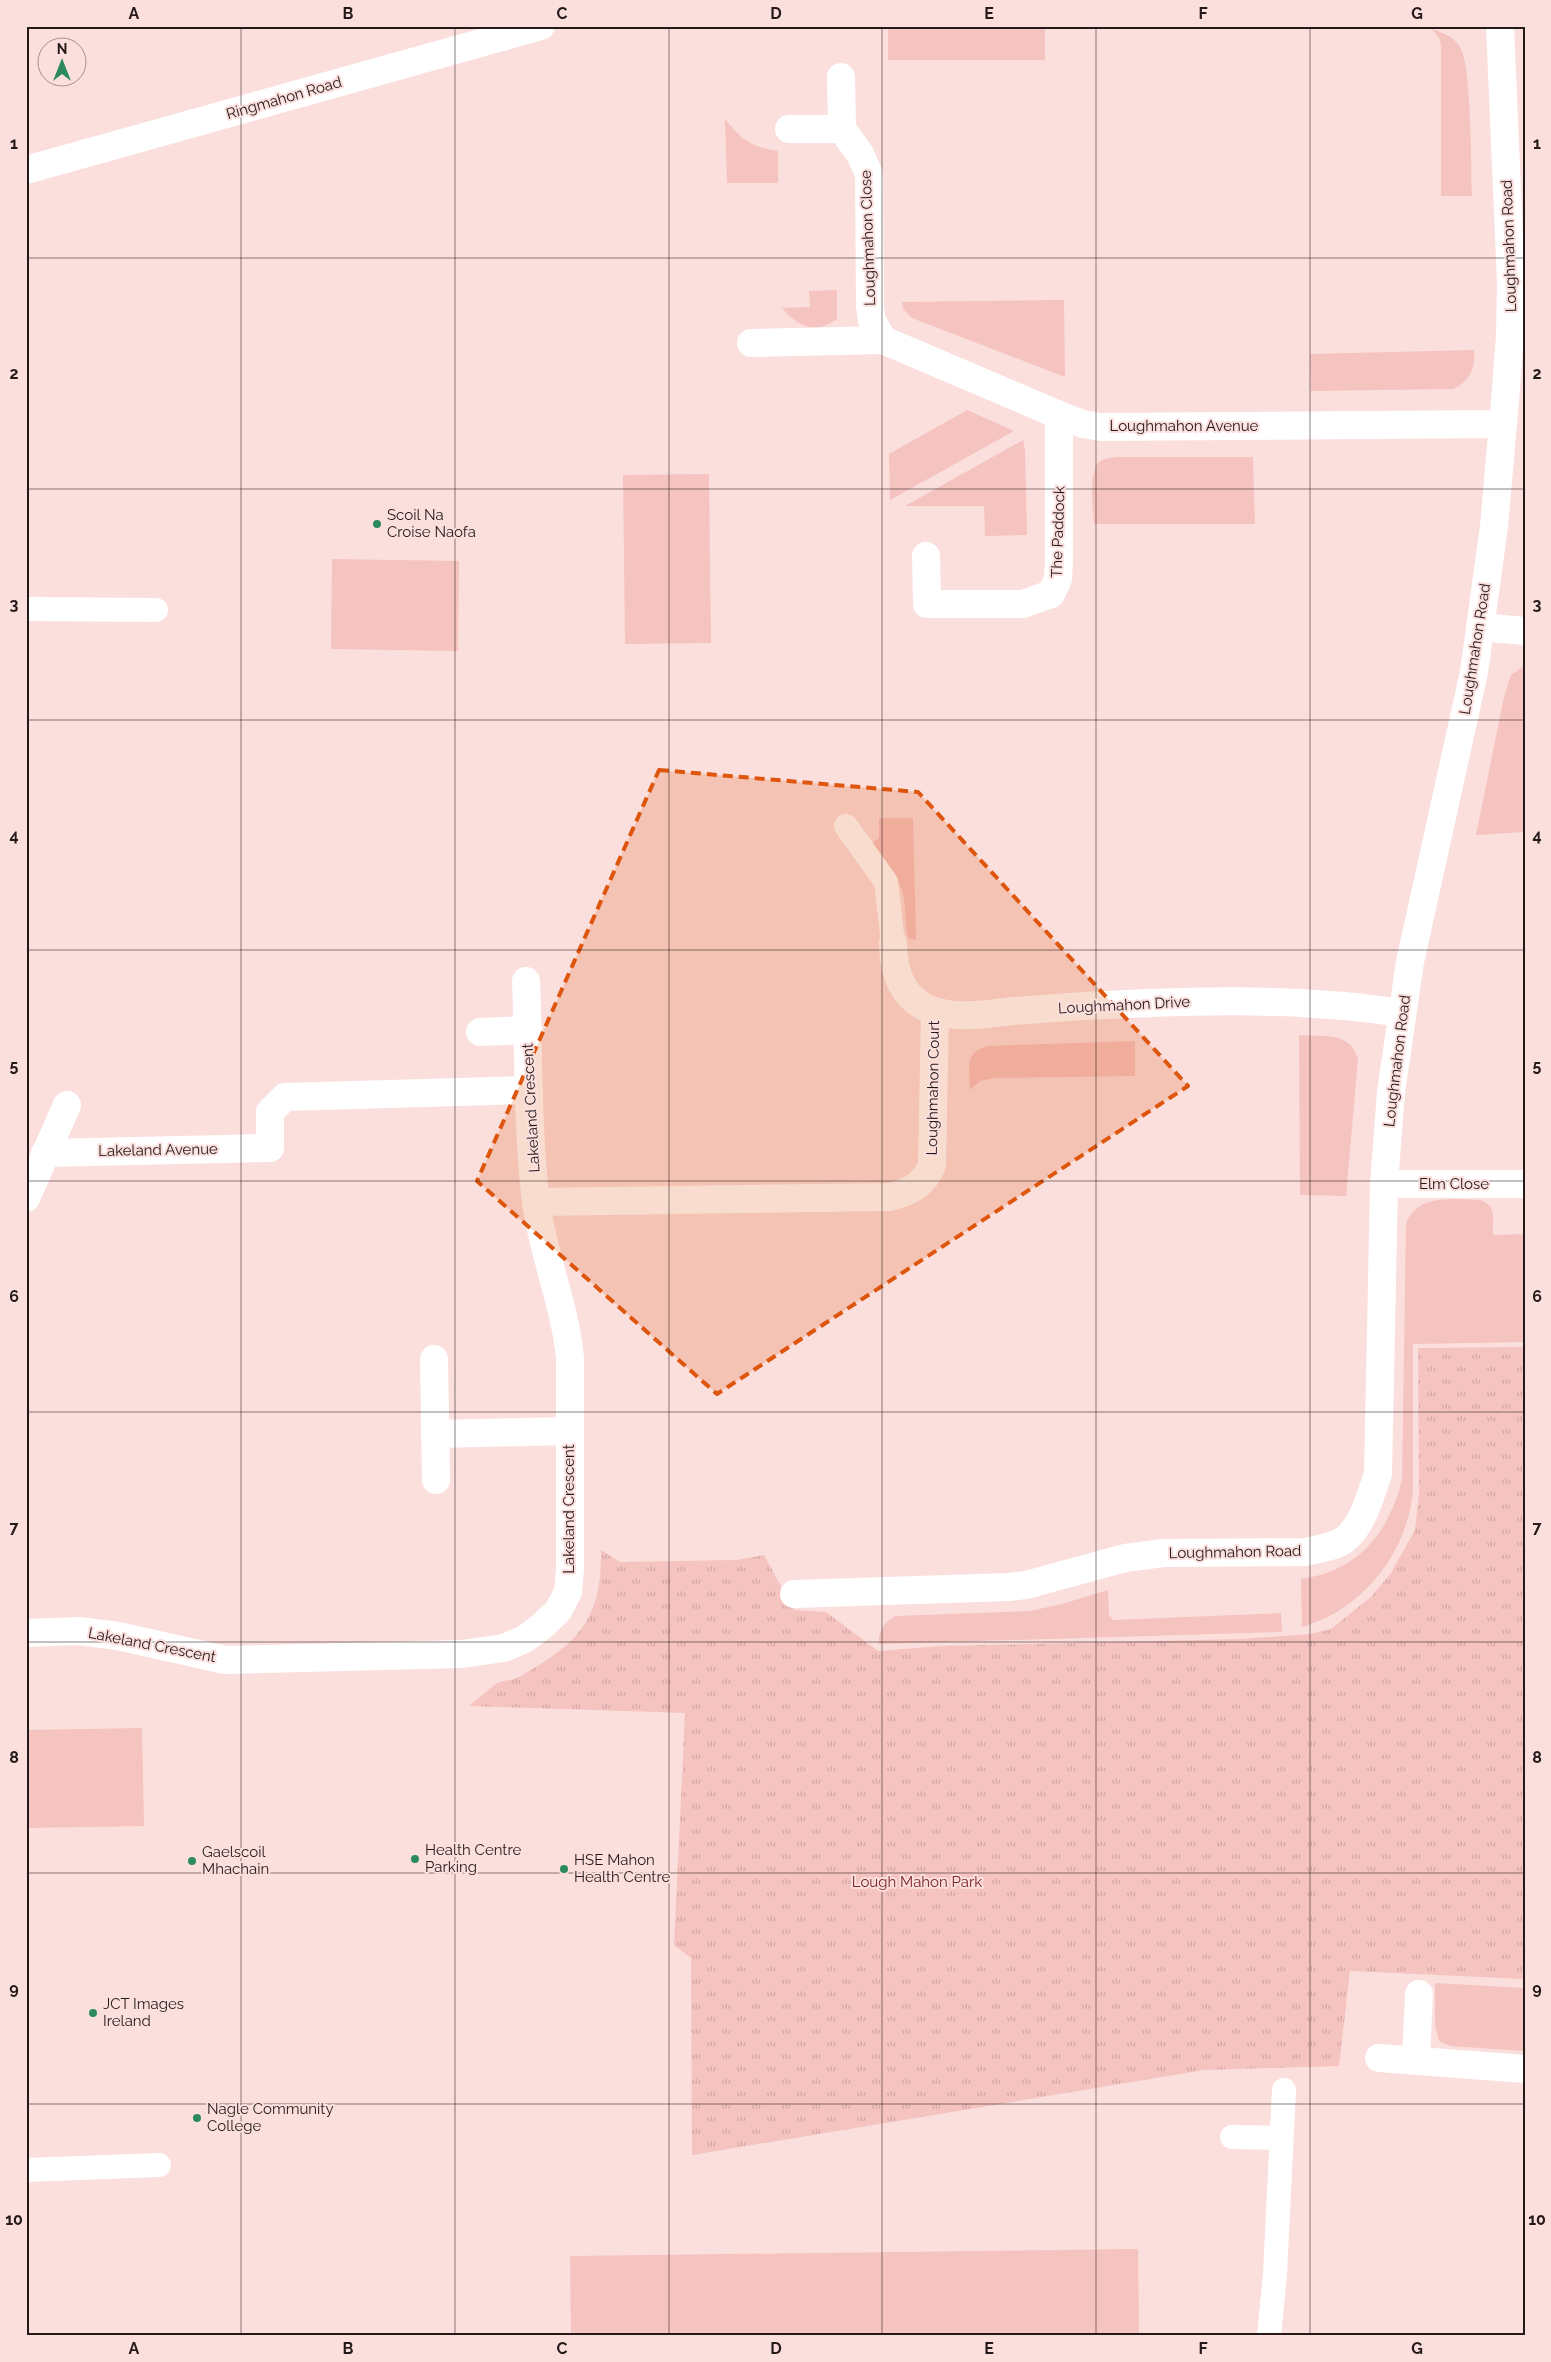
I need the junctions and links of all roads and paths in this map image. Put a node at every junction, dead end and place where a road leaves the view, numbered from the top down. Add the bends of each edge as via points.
1 (541, 26) edge
2 (1500, 26) edge
3 (841, 77) dead end
4 (842, 129) junction
5 (789, 130) dead end
6 (26, 170) edge
7 (883, 340) junction
8 (751, 343) dead end
9 (1059, 414) junction
10 (1502, 424) junction
11 (926, 556) dead end
12 (26, 609) edge
13 (156, 610) dead end
14 (1480, 627) junction
15 (1525, 631) edge
16 (846, 826) dead end
17 (892, 942) joint
18 (526, 981) dead end
19 (934, 1011) junction
20 (1401, 1013) junction
21 (528, 1030) junction
22 (480, 1032) dead end
23 (529, 1090) junction
24 (67, 1105) dead end
25 (45, 1153) junction
26 (1384, 1184) junction
27 (1525, 1184) edge
28 (26, 1198) edge
29 (536, 1202) junction
30 (434, 1358) dead end
31 (570, 1431) junction
32 (435, 1434) junction
33 (436, 1480) dead end
34 (794, 1594) dead end
35 (26, 1633) edge
36 (1419, 1994) dead end
37 (1379, 2058) dead end
38 (1416, 2060) junction
39 (1525, 2069) edge
40 (1284, 2090) dead end
41 (1232, 2137) dead end
42 (1280, 2138) junction
43 (159, 2165) dead end
44 (26, 2170) edge
45 (1269, 2336) edge

1 - 6 street, Ringmahon Road
2 - 10 street, Loughmahon Road via 1511,316
3 - 4 street
4 - 5 street
4 - 7 street, Loughmahon Close via 860,154 869,174 870,306 872,321
7 - 8 street
7 - 9 street, Loughmahon Avenue
9 - 10 street, Loughmahon Avenue via 1101,427
9 - 11 street, The Paddock via 1059,562 1058,579 1051,594 1023,604 927,604
10 - 14 street, Loughmahon Road via 1494,526
12 - 13 lane
14 - 15 street
14 - 20 street, Loughmahon Road via 1474,672
16 - 17 lane via 886,882
17 - 19 street, Loughmahon Drive via 897,975 906,993 918,1004
18 - 21 street, Lakeland Crescent
19 - 20 street, Loughmahon Drive via 960,1015 1244,1000 1311,1003
19 - 29 street, Loughmahon Court via 932,1165 928,1176 906,1193 890,1198
20 - 26 street, Loughmahon Road
21 - 22 street
21 - 23 street, Lakeland Crescent
23 - 25 street, Lakeland Avenue via 285,1097 270,1112 270,1148
23 - 29 street, Lakeland Crescent
24 - 25 street
25 - 28 street
26 - 27 street, Elm Close
26 - 34 street, Loughmahon Road via 1378,1474 1362,1517 1344,1540 1306,1552 1163,1552 1125,1558 1009,1587
29 - 31 street, Lakeland Crescent via 548,1262 568,1330
30 - 32 street
31 - 32 street
31 - 35 street, Lakeland Crescent via 568,1592 558,1611 542,1626 525,1639 504,1648 462,1654 225,1660 113,1635 50,1630
32 - 33 street
36 - 38 street
37 - 38 street
38 - 39 street
40 - 42 lane
41 - 42 lane
42 - 45 lane via 1280,2202
43 - 44 lane

